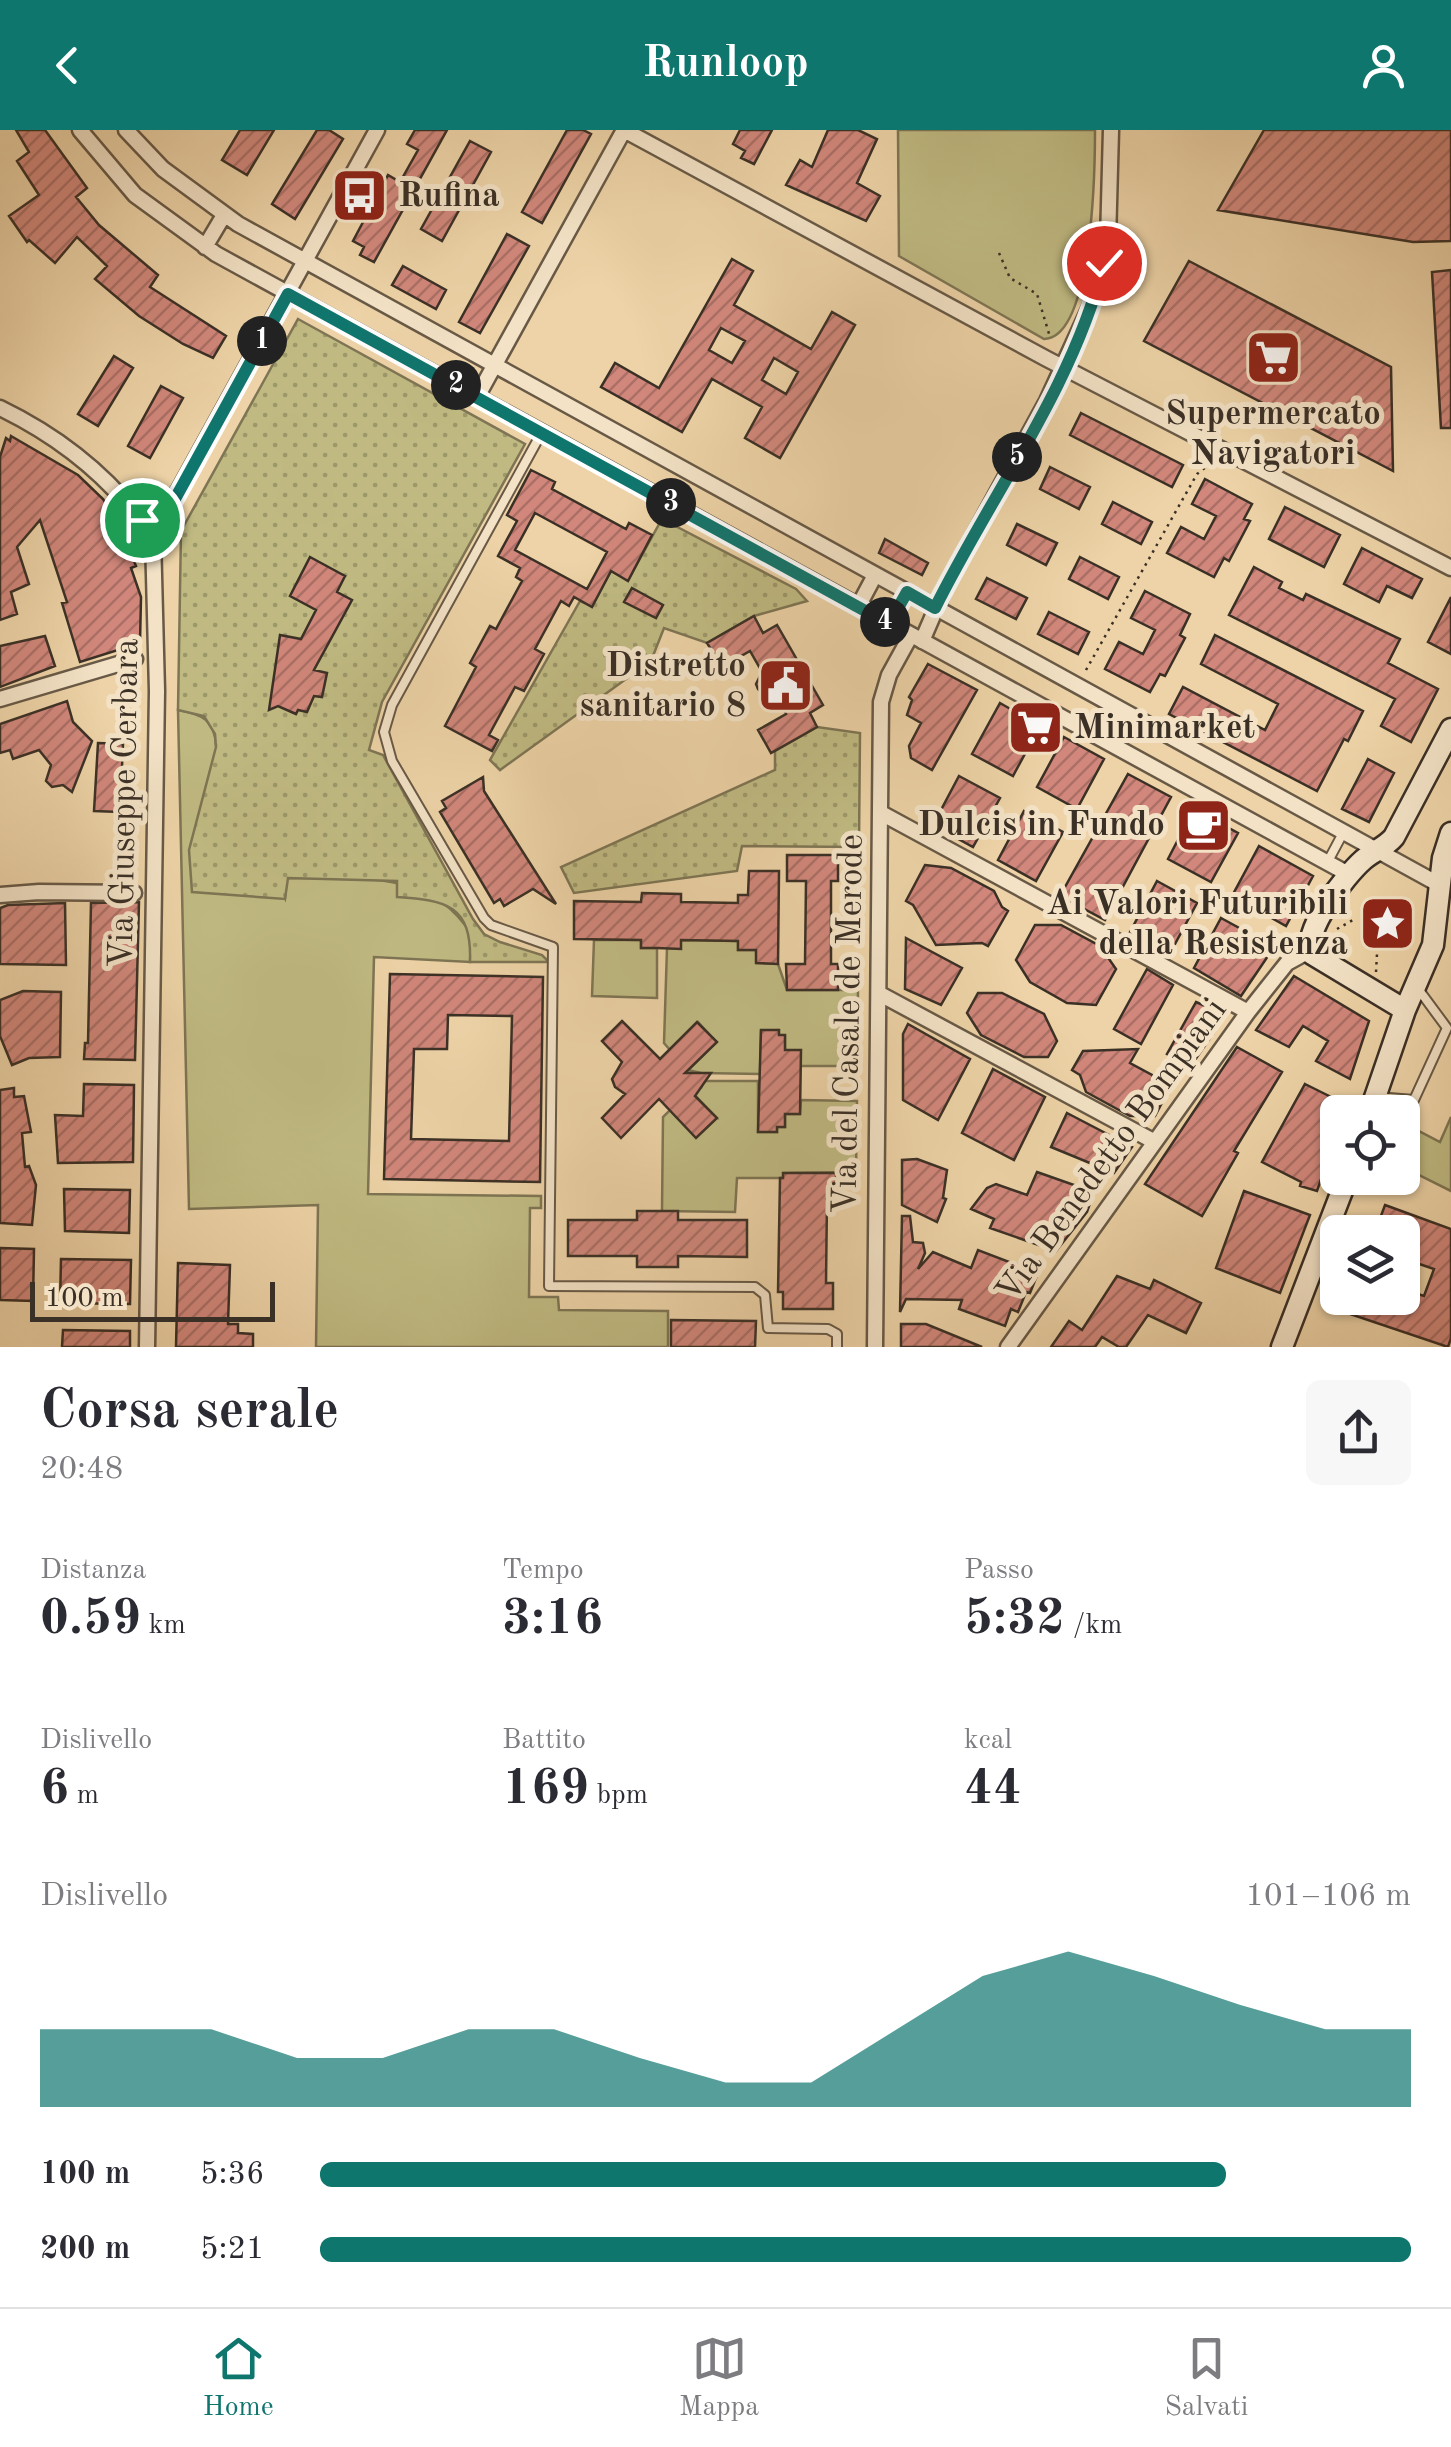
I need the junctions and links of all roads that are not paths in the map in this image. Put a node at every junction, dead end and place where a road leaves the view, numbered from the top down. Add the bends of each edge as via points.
1 (80, 130) edge
2 (126, 130) edge
3 (377, 130) edge
4 (624, 130) edge
5 (1111, 130) edge
6 (224, 216) junction
7 (205, 246) junction
8 (306, 262) junction
9 (288, 294) junction
10 (496, 365) junction
11 (1064, 368) junction
12 (478, 397) junction
13 (0, 408) edge
14 (542, 432) junction
15 (154, 537) junction
16 (1451, 568) edge
17 (875, 575) junction
18 (907, 592) junction
19 (858, 607) junction
20 (935, 608) junction
21 (889, 624) junction
22 (916, 638) junction
23 (135, 659) dead end
24 (0, 699) edge
25 (1451, 729) edge
26 (881, 813) junction
27 (1343, 833) junction
28 (1451, 833) edge
29 (1377, 852) junction
30 (1327, 863) junction
31 (1350, 875) junction
32 (1440, 885) junction
33 (134, 893) dead end
34 (0, 895) edge
35 (1310, 951) junction
36 (1416, 987) junction
37 (880, 994) junction
38 (1405, 1010) junction
39 (1248, 1012) junction
40 (1376, 1095) edge
41 (1416, 1095) edge
42 (1155, 1142) junction
43 (1340, 1195) edge
44 (147, 1347) edge
45 (837, 1347) edge
46 (875, 1347) edge
47 (1008, 1347) edge
48 (1282, 1347) edge

1 - 7 street via 126,186
2 - 6 street
3 - 8 street
4 - 10 street
4 - 11 street
5 - 11 street via 1104,263
6 - 7 street
6 - 8 street
7 - 9 street
8 - 9 street
8 - 10 street
9 - 12 street
9 - 15 street
10 - 12 street
10 - 17 street
11 - 16 street
11 - 20 street
12 - 14 street
13 - 15 street via 84,459
14 - 19 street
14 - 45 lane via 392,705 384,732 392,761 484,918 553,947 548,1286 755,1287 766,1295 768,1328 828,1330 837,1334
15 - 44 street, Via Giuseppe Cerbara
17 - 18 street
17 - 19 street
18 - 20 street
18 - 21 street
19 - 21 street
20 - 22 street
20 - 27 street
21 - 22 street
22 - 26 street, Via del Casale de Merode via 889,675 881,702
22 - 30 street
23 - 24 street
25 - 29 main road via 1394,837
26 - 37 street, Via del Casale de Merode
26 - 39 street
27 - 29 street
27 - 30 lane
28 - 32 main road
29 - 31 main road
29 - 32 street
30 - 31 street
31 - 35 main road via 1315,926
32 - 36 main road via 1436,933
33 - 34 street
35 - 38 main road
35 - 39 street, Via Benedetto Bompiani via 1287,963
36 - 38 main road
36 - 41 lane via 1447,1028
37 - 42 street
37 - 46 street, Via del Casale de Merode
38 - 40 main road
39 - 42 street, Via Benedetto Bompiani
42 - 47 street, Via Benedetto Bompiani
43 - 48 main road

